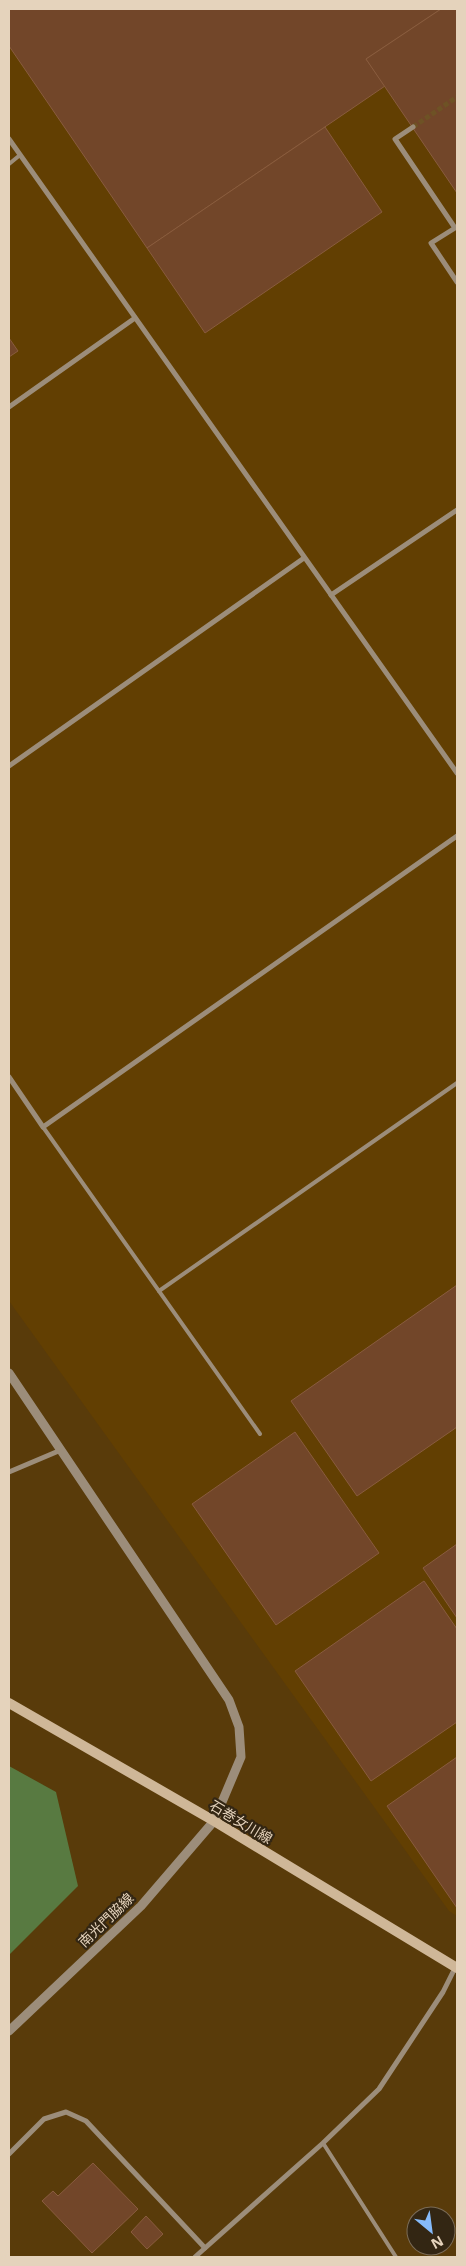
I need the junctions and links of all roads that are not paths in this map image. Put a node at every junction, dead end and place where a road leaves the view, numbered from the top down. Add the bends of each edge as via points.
1 (412, 127) tunnel mouth
2 (9, 139) edge
3 (20, 155) junction
4 (9, 164) edge
5 (457, 282) edge
6 (135, 318) junction
7 (9, 407) edge
8 (457, 510) edge
9 (304, 558) junction
10 (331, 595) junction
11 (9, 766) edge
12 (457, 773) edge
13 (457, 836) edge
14 (9, 1077) edge
15 (457, 1083) edge
16 (43, 1126) junction
17 (159, 1291) junction
18 (9, 1373) edge
19 (260, 1434) dead end
20 (61, 1450) junction
21 (9, 1472) edge
22 (9, 1703) edge
23 (214, 1821) junction
24 (456, 1968) edge
25 (9, 2031) edge
26 (323, 2143) junction
27 (9, 2154) edge
28 (205, 2248) junction
29 (195, 2257) edge
30 (396, 2257) edge

1 - 5 street via 395,139 455,228 431,244
2 - 3 street
3 - 4 lane
3 - 6 street
6 - 7 street
6 - 9 street
8 - 10 street
9 - 10 street
9 - 11 street
10 - 12 street
13 - 16 street
14 - 16 street
15 - 17 lane
16 - 17 lane
17 - 19 lane
18 - 20 street, 南光門脇線
20 - 21 street
20 - 23 street, 南光門脇線 via 230,1700 239,1727 241,1756
22 - 23 main road, 石巻女川線
23 - 24 main road, 石巻女川線
23 - 25 street, 南光門脇線 via 142,1906
24 - 26 street via 379,2089
26 - 28 street
26 - 30 lane
27 - 28 street via 44,2119 66,2112 86,2120
28 - 29 street

